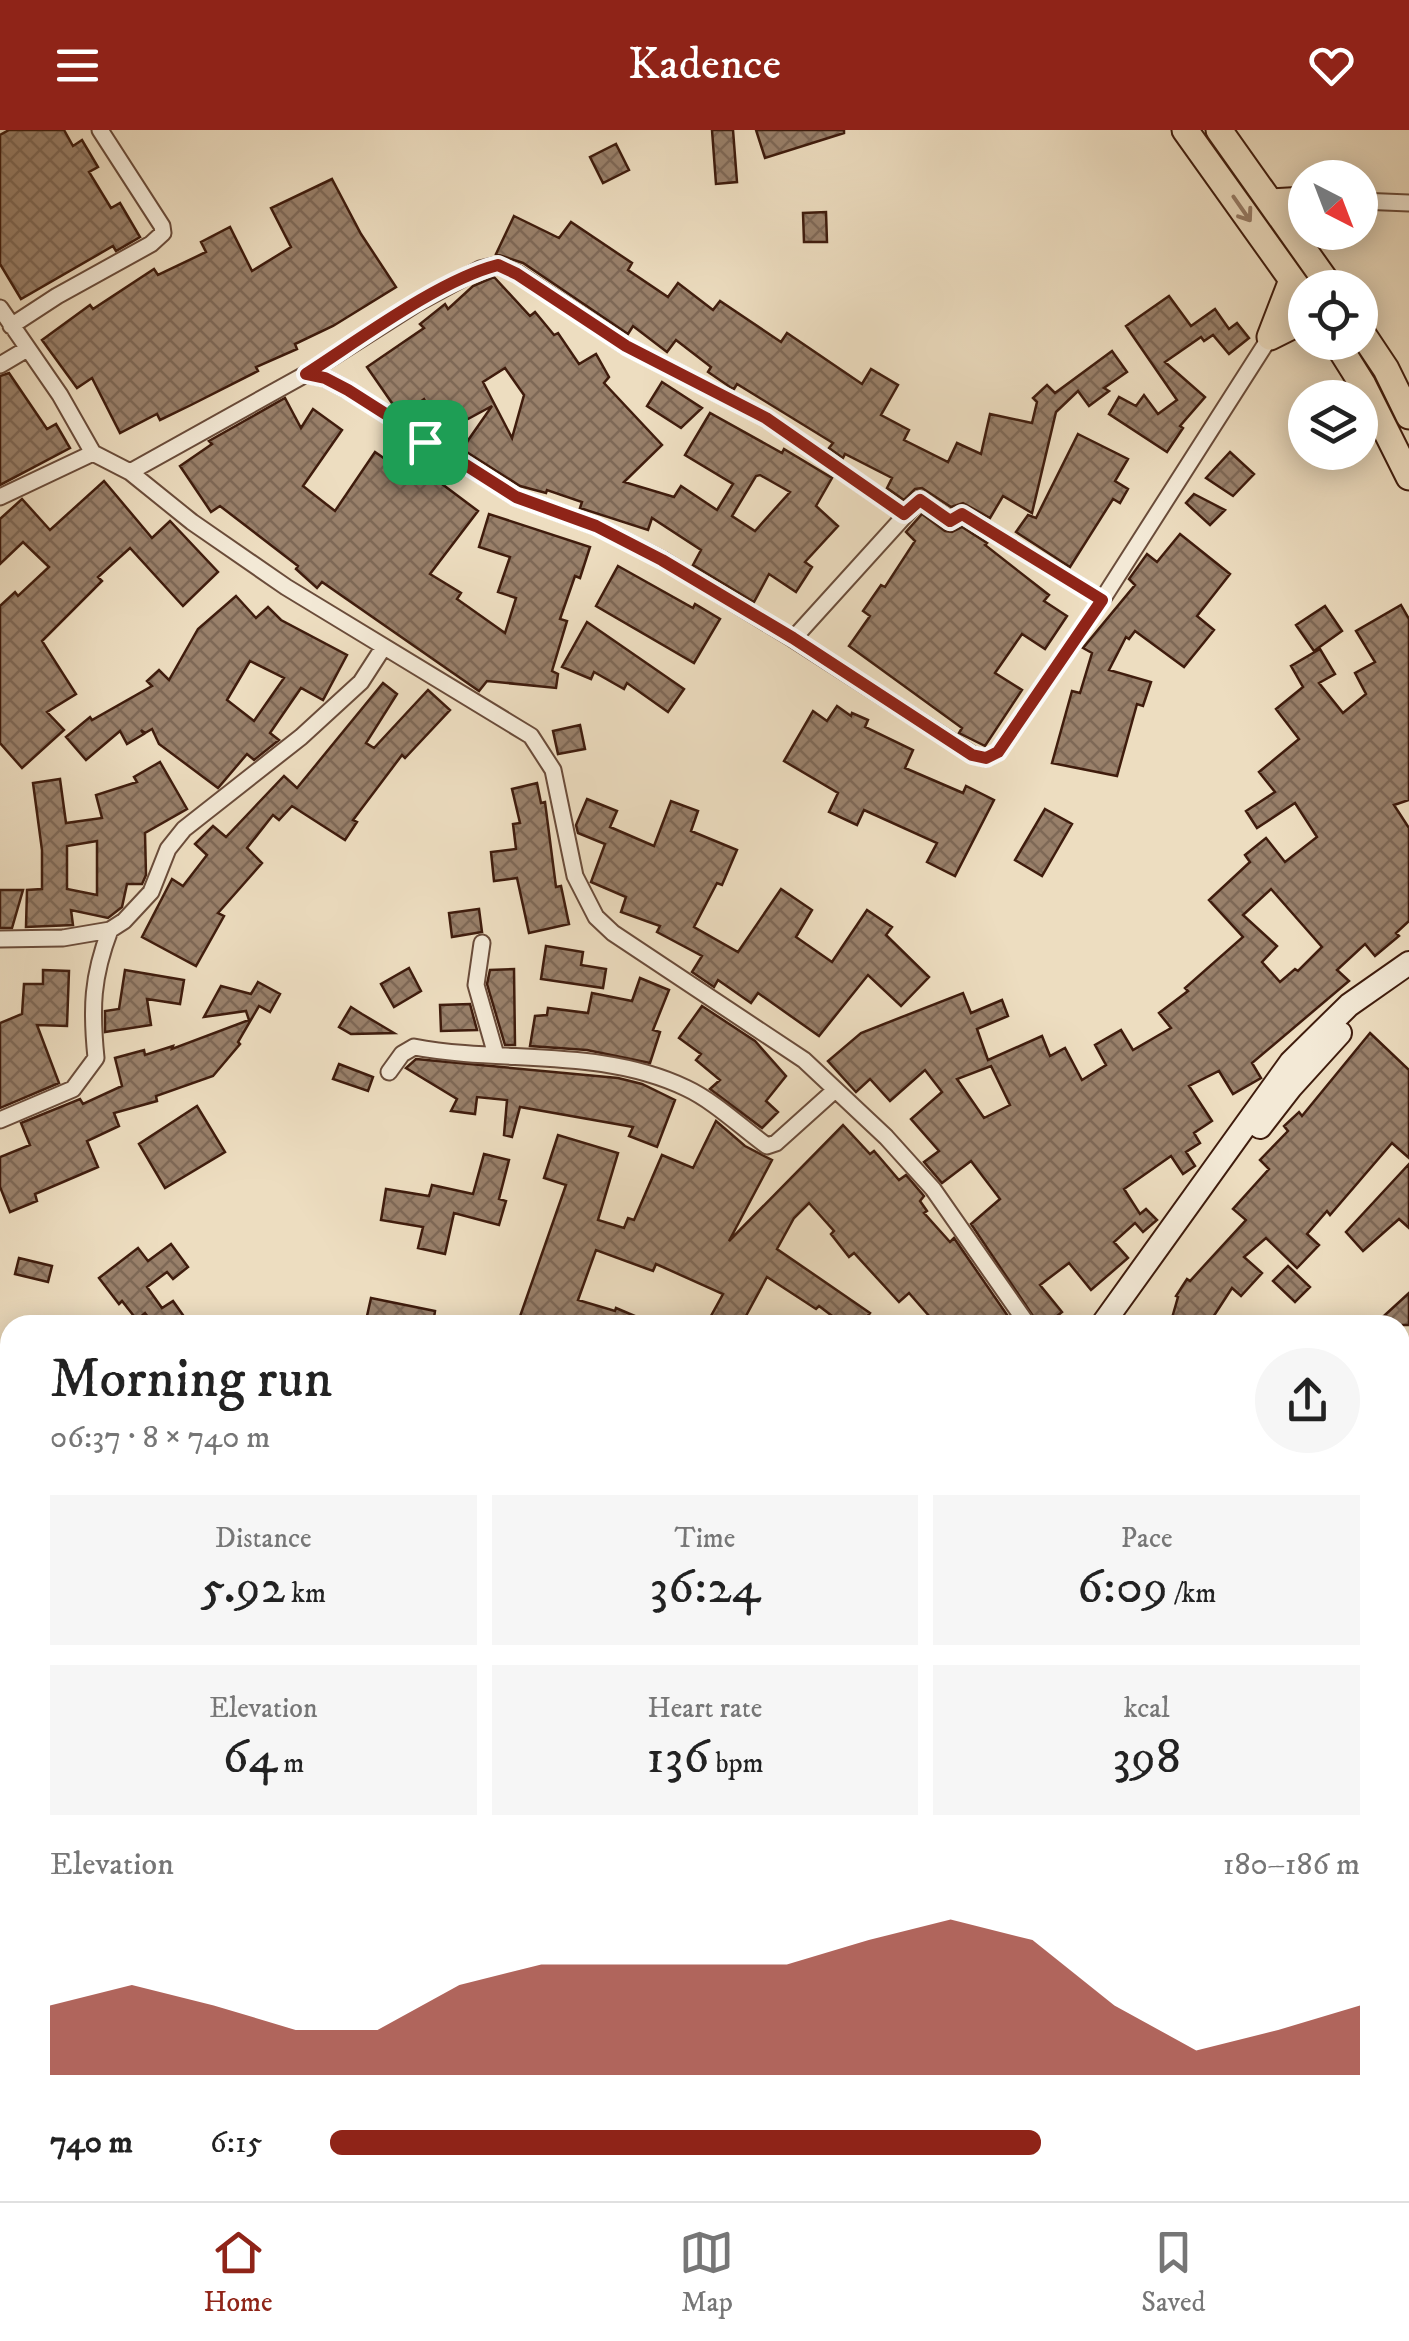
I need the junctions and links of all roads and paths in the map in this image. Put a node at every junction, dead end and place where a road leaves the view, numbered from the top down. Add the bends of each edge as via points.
1 (100, 130) edge
2 (1185, 130) edge
3 (1219, 130) edge
4 (1288, 201) edge
5 (1270, 202) junction
6 (1378, 203) edge
7 (1409, 204) edge
8 (1288, 226) edge
9 (1288, 274) edge
10 (1288, 307) edge
11 (0, 308) edge
12 (11, 326) junction
13 (1288, 327) edge
14 (1270, 337) junction
15 (28, 350) junction
16 (1378, 358) edge
17 (1347, 360) edge
18 (0, 365) edge
19 (306, 374) junction
20 (1409, 416) edge
21 (93, 453) junction
22 (130, 472) junction
23 (1409, 477) edge
24 (0, 497) edge
25 (904, 514) junction
26 (1102, 600) junction
27 (793, 638) junction
28 (382, 648) junction
29 (110, 930) junction
30 (0, 938) edge
31 (482, 943) dead end
32 (1409, 964) edge
33 (1409, 980) edge
34 (496, 1055) junction
35 (389, 1072) dead end
36 (835, 1090) junction
37 (0, 1120) edge
38 (1021, 1315) edge
39 (1109, 1315) edge
40 (1126, 1315) edge

1 - 12 street via 164,234
2 -> 9 main road
3 - 5 main road
4 - 5 main road
5 - 8 main road
6 - 7 street
10 - 14 main road
11 - 12 street
12 - 15 street
13 - 14 main road
14 - 26 street
15 - 18 street
15 - 21 street
16 - 20 main road
17 - 23 main road
19 - 22 street
19 - 25 street via 416,304 498,265 626,346 766,418
19 - 27 street via 348,390 516,497 596,526
21 - 22 street
21 - 24 street
22 - 28 street via 192,522
25 - 26 street via 920,500 950,521 962,514
25 - 27 street
26 - 27 street via 998,752 986,758
28 - 29 street via 361,682 301,737 184,829 151,892
28 - 36 street via 531,736 554,770 574,876 596,918 804,1060
29 - 30 street
29 - 37 street via 96,966 96,1058 73,1089
31 - 34 street via 476,986
32 - 39 main road via 1348,1005 1291,1062
33 - 40 main road via 1330,1042 1291,1087
34 - 35 street via 414,1047
34 - 36 street via 577,1059 662,1078 689,1089 766,1146
36 - 38 street via 921,1174

